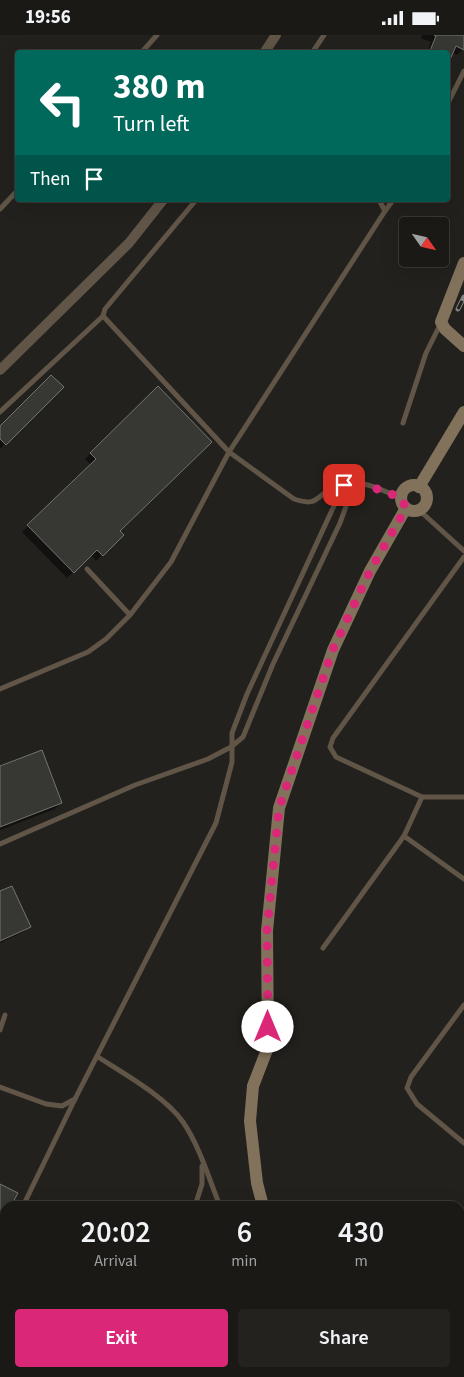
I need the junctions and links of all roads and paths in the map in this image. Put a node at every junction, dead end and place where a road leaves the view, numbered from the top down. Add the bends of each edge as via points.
1 (157, 35) edge
2 (276, 35) edge
3 (324, 35) edge
4 (144, 50) edge
5 (266, 50) edge
6 (314, 50) edge
7 (464, 71) edge
8 (450, 99) edge
9 (15, 192) edge
10 (161, 202) edge
11 (194, 202) edge
12 (380, 202) edge
13 (392, 202) edge
14 (0, 209) edge
15 (385, 211) junction
16 (464, 263) edge
17 (103, 316) junction
18 (441, 327) junction
19 (464, 346) edge
20 (0, 370) edge
21 (0, 412) edge
22 (464, 412) edge
23 (403, 423) dead end
24 (229, 453) junction
25 (354, 483) junction
26 (419, 487) junction
27 (409, 505) junction
28 (464, 551) edge
29 (464, 557) edge
30 (86, 569) dead end
31 (130, 615) junction
32 (0, 689) edge
33 (231, 747) junction
34 (422, 797) junction
35 (464, 797) edge
36 (404, 836) junction
37 (0, 844) edge
38 (464, 879) edge
39 (323, 948) dead end
40 (464, 1005) edge
41 (5, 1015) dead end
42 (0, 1030) edge
43 (98, 1057) junction
44 (0, 1087) edge
45 (75, 1099) junction
46 (464, 1143) edge
47 (202, 1163) junction
48 (25, 1201) edge
49 (197, 1201) edge
50 (218, 1201) edge
51 (262, 1201) edge

1 - 4 lane
2 - 5 street
3 - 6 lane
7 - 8 lane
9 - 14 lane
10 - 20 street via 128,243
11 - 17 lane via 105,309
12 - 15 lane
13 - 15 lane
15 - 24 lane
16 - 18 main road
17 - 21 lane
17 - 24 lane
18 - 19 main road
18 - 23 lane via 426,353
22 - 26 main road
24 - 25 lane via 294,499 305,503 316,501 332,487
24 - 31 lane via 171,562
25 - 27 lane
25 - 33 lane via 343,516 273,663 243,737
25 - 33 lane via 339,495 313,550 247,694 232,733
26 - 27 main road via 407,487
26 - 27 main road via 426,496 425,505
27 - 28 lane
27 - 51 main road via 370,571 333,649 279,808 267,931 268,1047 253,1085 250,1121
29 - 34 lane via 333,738 330,747 336,757
30 - 31 lane
31 - 32 lane via 88,652
33 - 37 lane
33 - 43 lane via 232,762 216,823
34 - 35 lane
34 - 36 lane
36 - 38 lane
36 - 39 lane
40 - 46 lane via 411,1077 407,1088 417,1104
41 - 42 lane
43 - 45 lane
43 - 47 lane via 134,1080 182,1121
44 - 45 lane via 62,1106
45 - 48 lane
47 - 49 lane via 202,1184
47 - 50 lane

